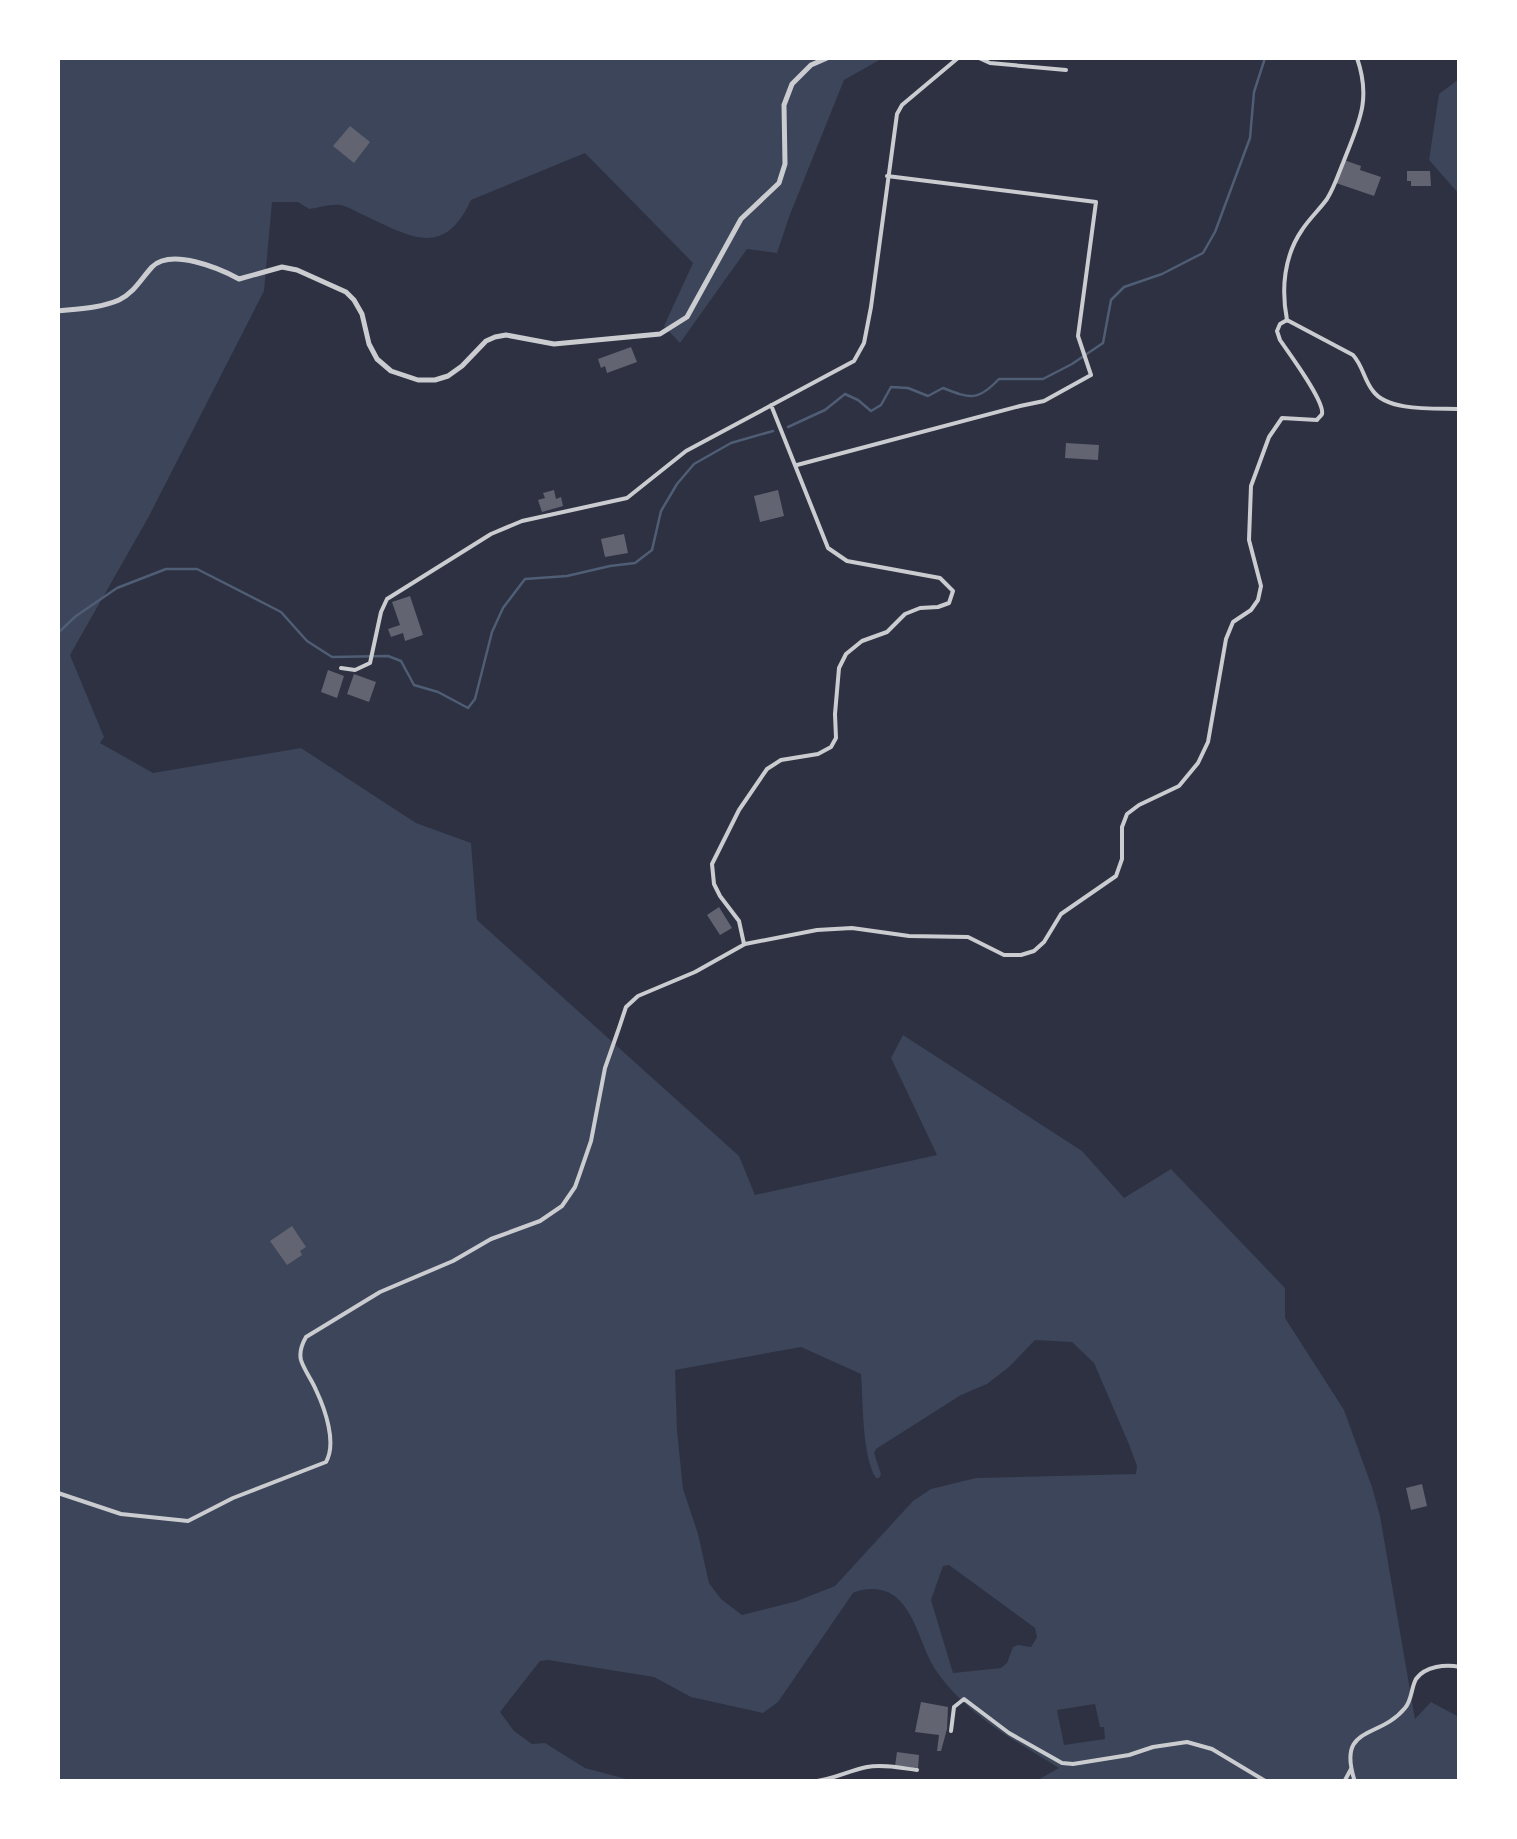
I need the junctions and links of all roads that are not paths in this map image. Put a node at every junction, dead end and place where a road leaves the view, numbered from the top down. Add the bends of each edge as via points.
1 (827, 58) edge
2 (958, 58) edge
3 (978, 58) edge
4 (1357, 58) edge
5 (1066, 70) dead end
6 (887, 176) junction
7 (58, 312) edge
8 (1287, 320) junction
9 (771, 405) junction
10 (1460, 409) edge
11 (796, 465) junction
12 (341, 668) dead end
13 (744, 945) junction
14 (58, 1493) edge
15 (1460, 1667) edge
16 (952, 1730) dead end
17 (917, 1770) dead end
18 (1351, 1770) junction
19 (810, 1782) edge
20 (1267, 1782) edge
21 (1344, 1782) edge
22 (1355, 1782) edge

1 - 7 street via 792,84 784,106 779,183 741,218 688,317 660,334 554,344 495,336 448,376 418,380 377,359 362,314 346,292 297,270 240,279 178,258 153,266 121,300
2 - 6 street via 897,114
3 - 5 street
4 - 8 street via 1364,87 1357,128 1332,189 1286,264
6 - 9 street via 864,343 854,361
6 - 11 street via 1096,202 1078,336 1091,375 1044,402
8 - 10 street via 1353,355 1380,399
8 - 13 street via 1277,331 1280,340 1318,400 1320,418 1282,418 1269,437 1251,486 1249,540 1258,600 1233,622 1226,639 1208,742 1198,763 1178,786 1127,814 1116,876 1061,914 1044,942 1021,955 968,938 852,928
9 - 11 street
9 - 12 street via 686,450 627,498 491,534 387,599 370,662
11 - 13 street via 828,548 848,561 940,578 953,591 949,603 906,614 846,654 831,747 781,760 739,810 712,864 714,884 739,922
13 - 14 street via 626,1008 576,1187 562,1206 380,1292 306,1337 300,1358 326,1417 332,1452 326,1462 188,1521 121,1514
15 - 18 street via 1423,1673 1409,1705 1352,1746
16 - 20 street via 954,1707 964,1699 1062,1763 1187,1742
17 - 19 street via 880,1766
18 - 21 street
18 - 22 street

